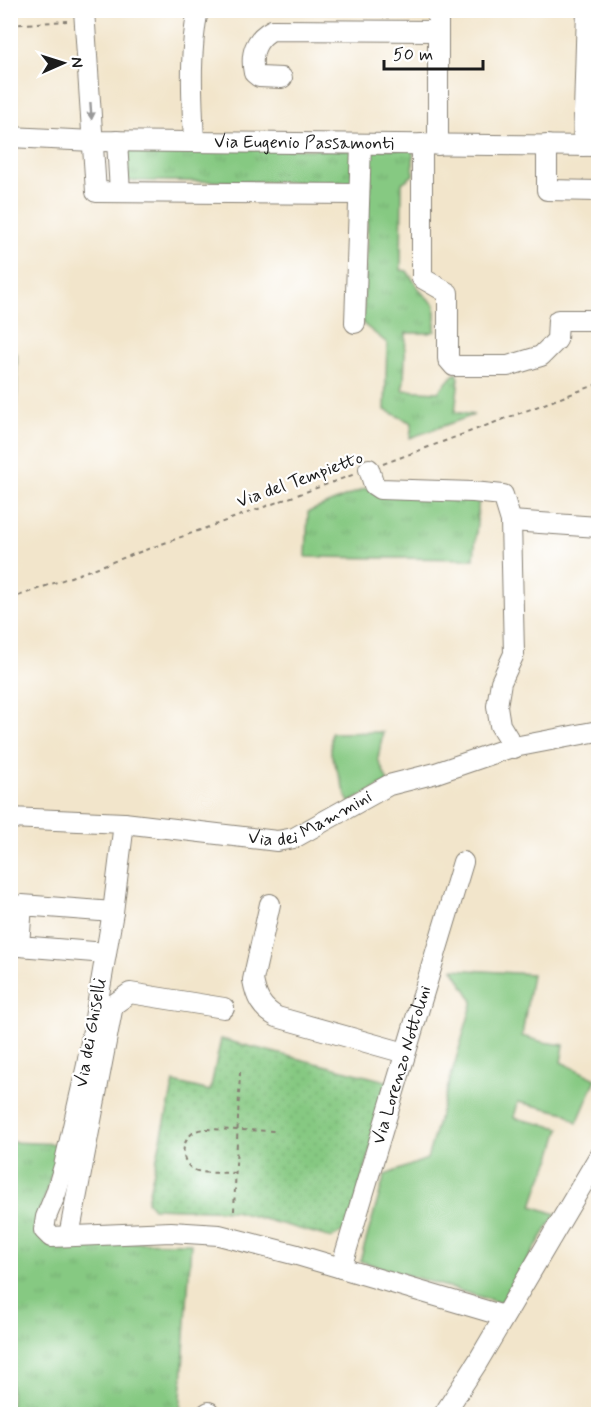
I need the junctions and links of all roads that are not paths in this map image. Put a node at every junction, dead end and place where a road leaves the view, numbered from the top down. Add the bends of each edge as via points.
1 (198, 10) edge
2 (438, 10) edge
3 (587, 10) edge
4 (85, 15) edge
5 (438, 31) junction
6 (282, 78) dead end
7 (10, 137) edge
8 (93, 141) junction
9 (117, 141) junction
10 (194, 141) junction
11 (361, 144) junction
12 (430, 144) junction
13 (547, 145) junction
14 (591, 146) edge
15 (598, 191) edge
16 (120, 192) junction
17 (358, 194) junction
18 (598, 320) edge
19 (355, 323) dead end
20 (369, 469) road end
21 (511, 521) junction
22 (598, 527) edge
23 (598, 731) edge
24 (514, 748) junction
25 (10, 818) edge
26 (124, 823) junction
27 (463, 862) dead end
28 (270, 904) dead end
29 (113, 912) junction
30 (106, 953) junction
31 (224, 1008) dead end
32 (405, 1053) junction
33 (598, 1158) edge
34 (60, 1236) junction
35 (342, 1268) junction
36 (504, 1316) junction
37 (444, 1414) edge

1 - 10 street via 192,80
2 - 5 street
3 - 14 street
4 -> 8 street
5 - 6 street via 272,30 257,43 252,66 259,77
5 - 12 street
7 - 8 street, Via Eugenio Passamonti
8 - 9 street, Via Eugenio Passamonti
8 - 16 street via 96,192
9 - 10 street, Via Eugenio Passamonti
9 - 16 street
10 - 11 street, Via Eugenio Passamonti
11 - 12 street, Via Eugenio Passamonti
11 - 17 street
12 - 13 street, Via Eugenio Passamonti
12 - 18 street via 422,278 448,293 448,359 454,366 508,366 541,356 557,340 558,321
13 - 14 street, Via Eugenio Passamonti
13 - 15 street via 547,190
16 - 17 street
17 - 19 street
20 - 21 street via 374,485 380,489 503,495
21 - 22 street
21 - 24 street via 514,654 501,682 498,706 500,725
23 - 24 street, Via dei Mammini
24 - 26 street, Via dei Mammini via 389,785 294,838 258,839
25 - 26 street, Via dei Mammini
26 - 29 street, Via dei Ghiselli
27 - 32 street, Via Lorenzo Nottolini
28 - 32 street via 253,980 266,1012
29 - 30 street, Via dei Ghiselli
29 - 30 street via 22,905 19,946
30 - 34 street, Via dei Ghiselli via 87,1065 56,1193 46,1217 44,1230
31 - 34 street via 130,993 113,1005
32 - 35 street, Via Lorenzo Nottolini
33 - 36 street
34 - 35 street via 171,1232 219,1235
35 - 36 street
36 - 37 street

